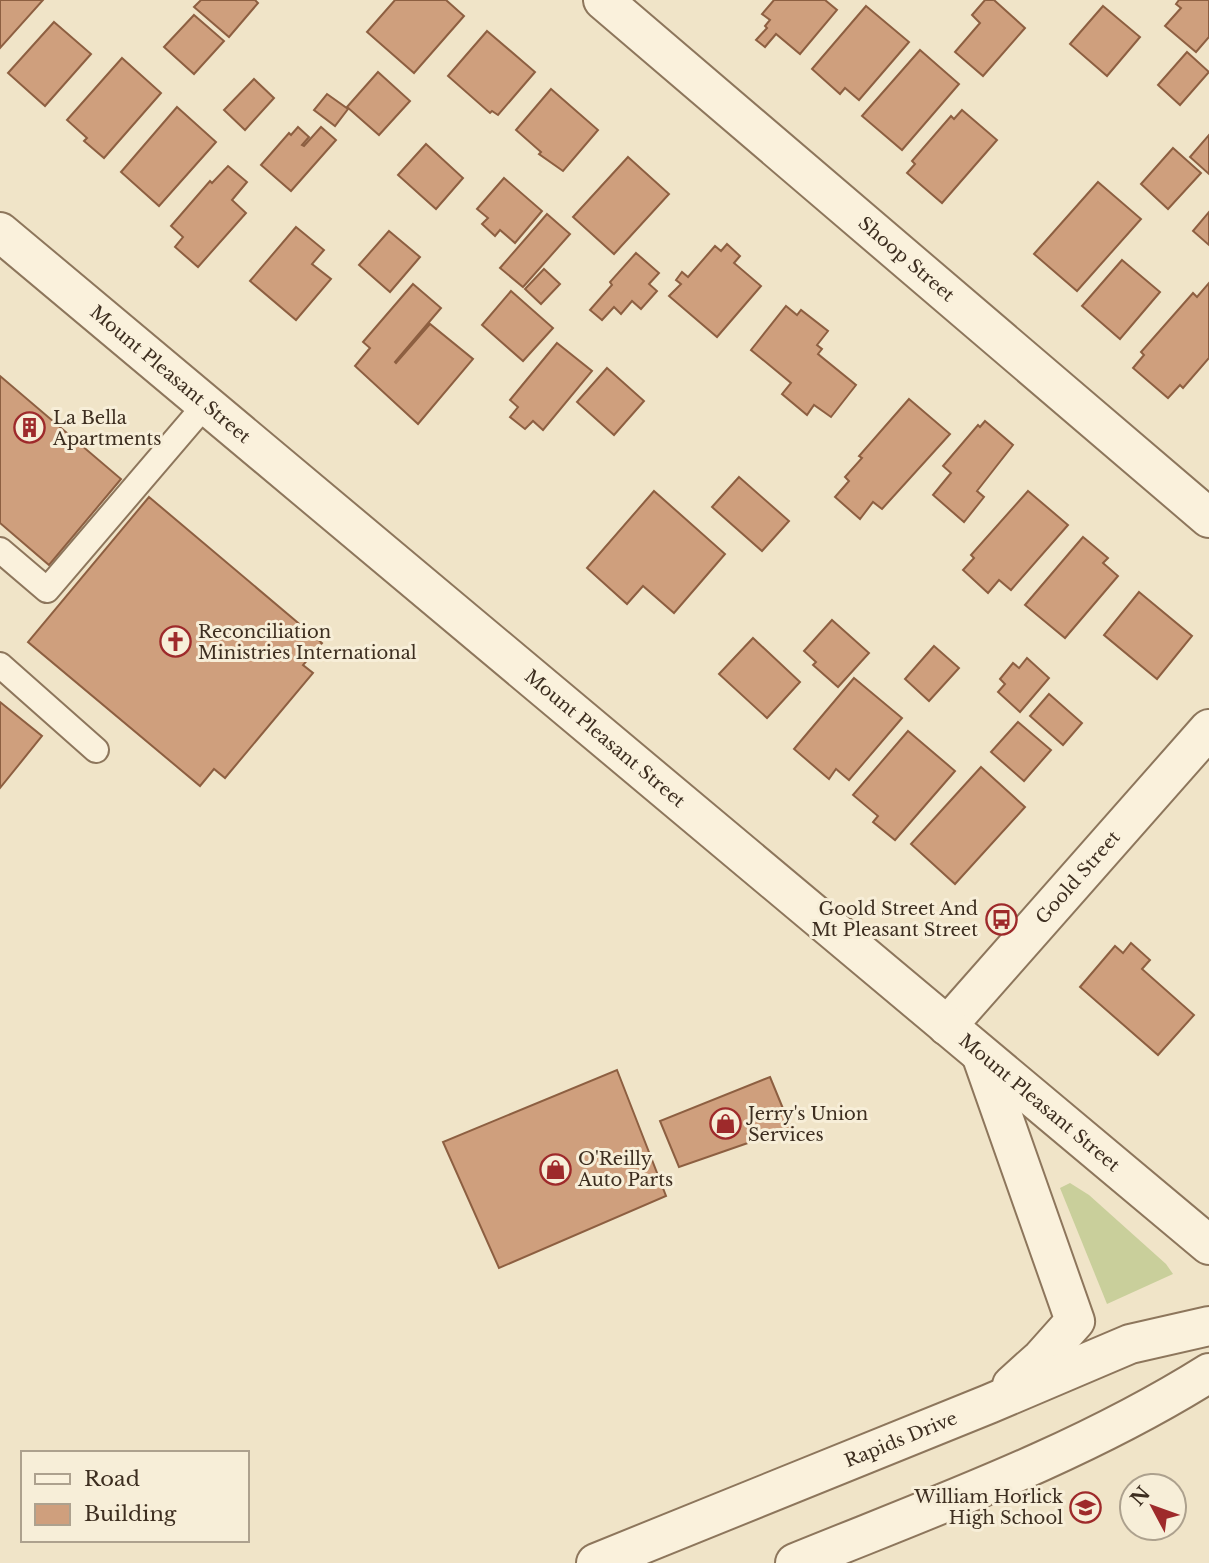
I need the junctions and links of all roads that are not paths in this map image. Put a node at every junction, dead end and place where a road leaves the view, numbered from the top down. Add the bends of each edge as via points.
1 (603, 0) edge
2 (0, 232) edge
3 (206, 404) junction
4 (1209, 518) edge
5 (0, 550) edge
6 (0, 665) edge
7 (1209, 729) edge
8 (96, 750) dead end
9 (947, 1026) junction
10 (981, 1055) junction
11 (1209, 1245) edge
12 (1209, 1326) edge
13 (1209, 1373) edge
14 (989, 1404) junction
15 (596, 1563) edge
16 (795, 1563) edge

1 - 4 street, Shoop Street
2 - 3 street, Mount Pleasant Street
3 - 5 lane via 47,590
3 - 9 street, Mount Pleasant Street
6 - 8 lane
7 - 9 street, Goold Street
9 - 10 street, Mount Pleasant Street
10 - 11 street, Mount Pleasant Street
10 - 14 street via 1075,1321
12 - 14 street, Rapids Drive via 1130,1344
13 - 16 street via 1156,1406 1017,1473
14 - 15 street, Rapids Drive

